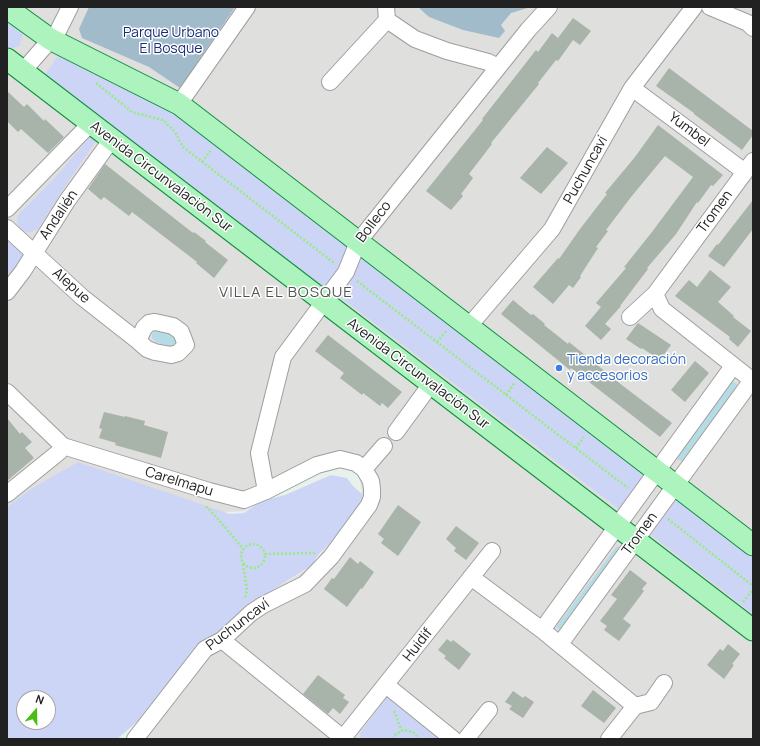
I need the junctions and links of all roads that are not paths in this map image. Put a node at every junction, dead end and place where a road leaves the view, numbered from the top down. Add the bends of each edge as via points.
1 (70, 7) edge
2 (247, 7) edge
3 (549, 7) edge
4 (694, 7) edge
5 (710, 7) edge
6 (7, 8) edge
7 (387, 13) edge
8 (753, 28) edge
9 (50, 39) junction
10 (15, 65) edge
11 (498, 67) junction
12 (330, 82) dead end
13 (632, 88) junction
14 (179, 104) junction
15 (91, 123) junction
16 (112, 139) junction
17 (749, 166) edge
18 (7, 209) edge
19 (7, 228) edge
20 (358, 242) junction
21 (34, 252) junction
22 (7, 292) edge
23 (655, 294) junction
24 (324, 302) junction
25 (630, 317) dead end
26 (469, 326) junction
27 (138, 341) dead end
28 (733, 366) junction
29 (752, 381) edge
30 (432, 384) junction
31 (7, 392) edge
32 (700, 410) junction
33 (720, 425) junction
34 (396, 432) dead end
35 (63, 446) junction
36 (384, 446) dead end
37 (364, 469) junction
38 (657, 471) junction
39 (676, 485) junction
40 (266, 491) junction
41 (7, 494) edge
42 (617, 526) junction
43 (636, 540) junction
44 (753, 544) edge
45 (492, 551) dead end
46 (471, 577) junction
47 (542, 630) junction
48 (753, 630) edge
49 (222, 640) junction
50 (560, 644) junction
51 (664, 683) dead end
52 (386, 685) junction
53 (635, 706) junction
54 (489, 710) dead end
55 (135, 739) edge
56 (344, 739) edge
57 (453, 739) edge
58 (466, 739) edge
59 (609, 739) edge

1 - 9 street via 61,27
2 - 14 street
3 - 11 street, Bolleco
4 - 13 street, Puchuncaví
5 - 8 street via 748,23
6 - 9 main road
7 - 11 street via 415,39
7 - 12 street
9 - 10 street
9 - 14 main road
10 - 15 main road, Avenida Circunvalación Sur
11 - 20 street, Bolleco
13 - 17 street, Yumbel
13 - 26 street, Puchuncaví via 552,230
14 - 20 main road
15 - 16 main road, Avenida Circunvalación Sur
15 - 18 street
16 - 21 street, Andalién
16 - 24 main road, Avenida Circunvalación Sur
17 - 23 street, Tromen
19 - 21 street, Alepue
20 - 24 street, Bolleco via 346,272
20 - 26 main road
21 - 22 street, Andalién
21 - 27 street, Alepue via 82,297
23 - 25 street, Tromen
23 - 28 street via 662,309
24 - 30 main road, Avenida Circunvalación Sur
24 - 40 street, Bolleco via 283,358 259,453
26 - 38 main road
28 - 29 street
28 - 32 street, Tromen
29 - 33 street, Tromen
30 - 34 street
30 - 42 main road, Avenida Circunvalación Sur
31 - 35 street, Carelmapu
32 - 33 street
32 - 38 street, Tromen
33 - 39 street, Tromen
35 - 40 street, Carelmapu via 244,500
35 - 41 street
36 - 37 street
37 - 40 street, Carelmapu via 356,463 340,459 317,465
37 - 49 street, Puchuncaví via 371,481 372,497 331,557 305,584 251,612
38 - 39 main road
38 - 42 street, Tromen
39 - 43 street, Tromen
39 - 44 main road
42 - 43 main road, Avenida Circunvalación Sur
42 - 47 street, Tromen
43 - 48 main road, Avenida Circunvalación Sur
43 - 50 street, Tromen
45 - 46 street, Huidif
46 - 47 street
46 - 52 street, Huidif
47 - 50 street
49 - 55 street, Puchuncaví via 205,649
49 - 56 street
50 - 53 street
51 - 53 street via 651,702
52 - 56 street, Huidif
52 - 57 street
53 - 59 street
54 - 58 street

